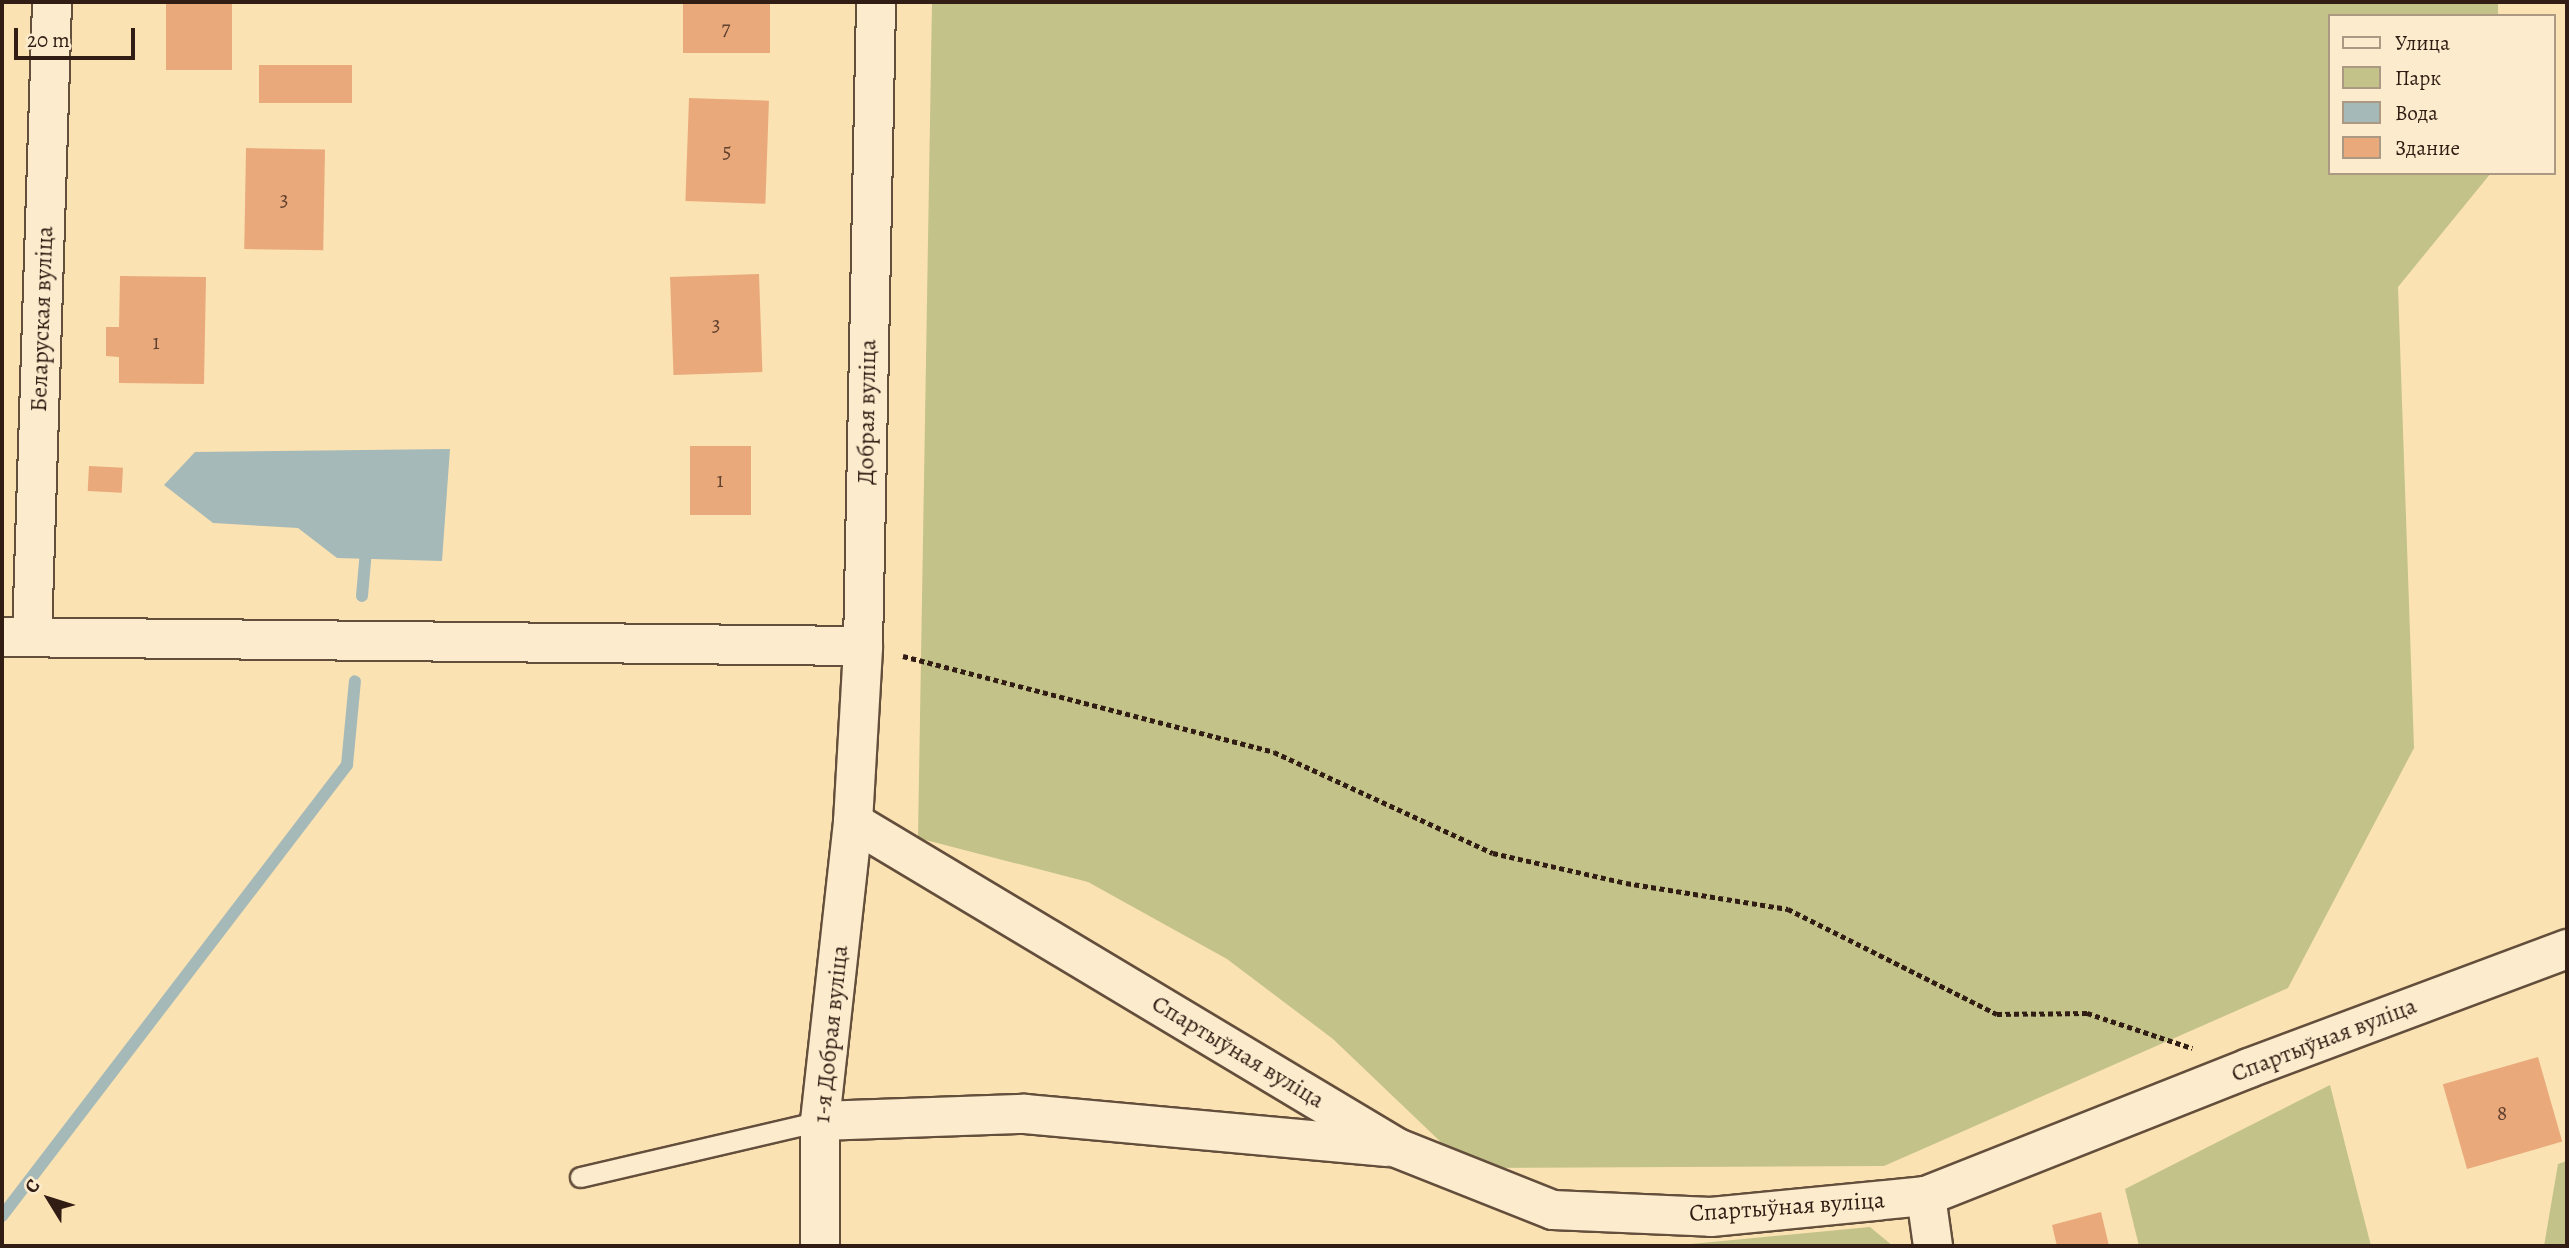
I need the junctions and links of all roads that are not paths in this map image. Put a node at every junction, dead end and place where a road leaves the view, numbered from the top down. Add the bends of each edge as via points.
1 (52, 2) edge
2 (876, 2) edge
3 (17, 636) edge
4 (863, 646) junction
5 (853, 822) junction
6 (2567, 949) edge
7 (820, 1121) junction
8 (1397, 1147) junction
9 (580, 1177) dead end
10 (1926, 1196) junction
11 (820, 1246) edge
12 (1933, 1246) edge

1 - 3 street, Беларуская вуліца
2 - 4 street, Добрая вуліца
3 - 4 street
4 - 5 street, Добрая вуліца
5 - 7 street, 1-я Добрая вуліца
5 - 8 street, Спартыўная вуліца
6 - 10 street, Спартыўная вуліца
7 - 8 street via 1025,1114
7 - 9 lane
7 - 11 street, 1-я Добрая вуліца
8 - 10 street, Спартыўная вуліца via 1553,1210 1711,1217
10 - 12 street

